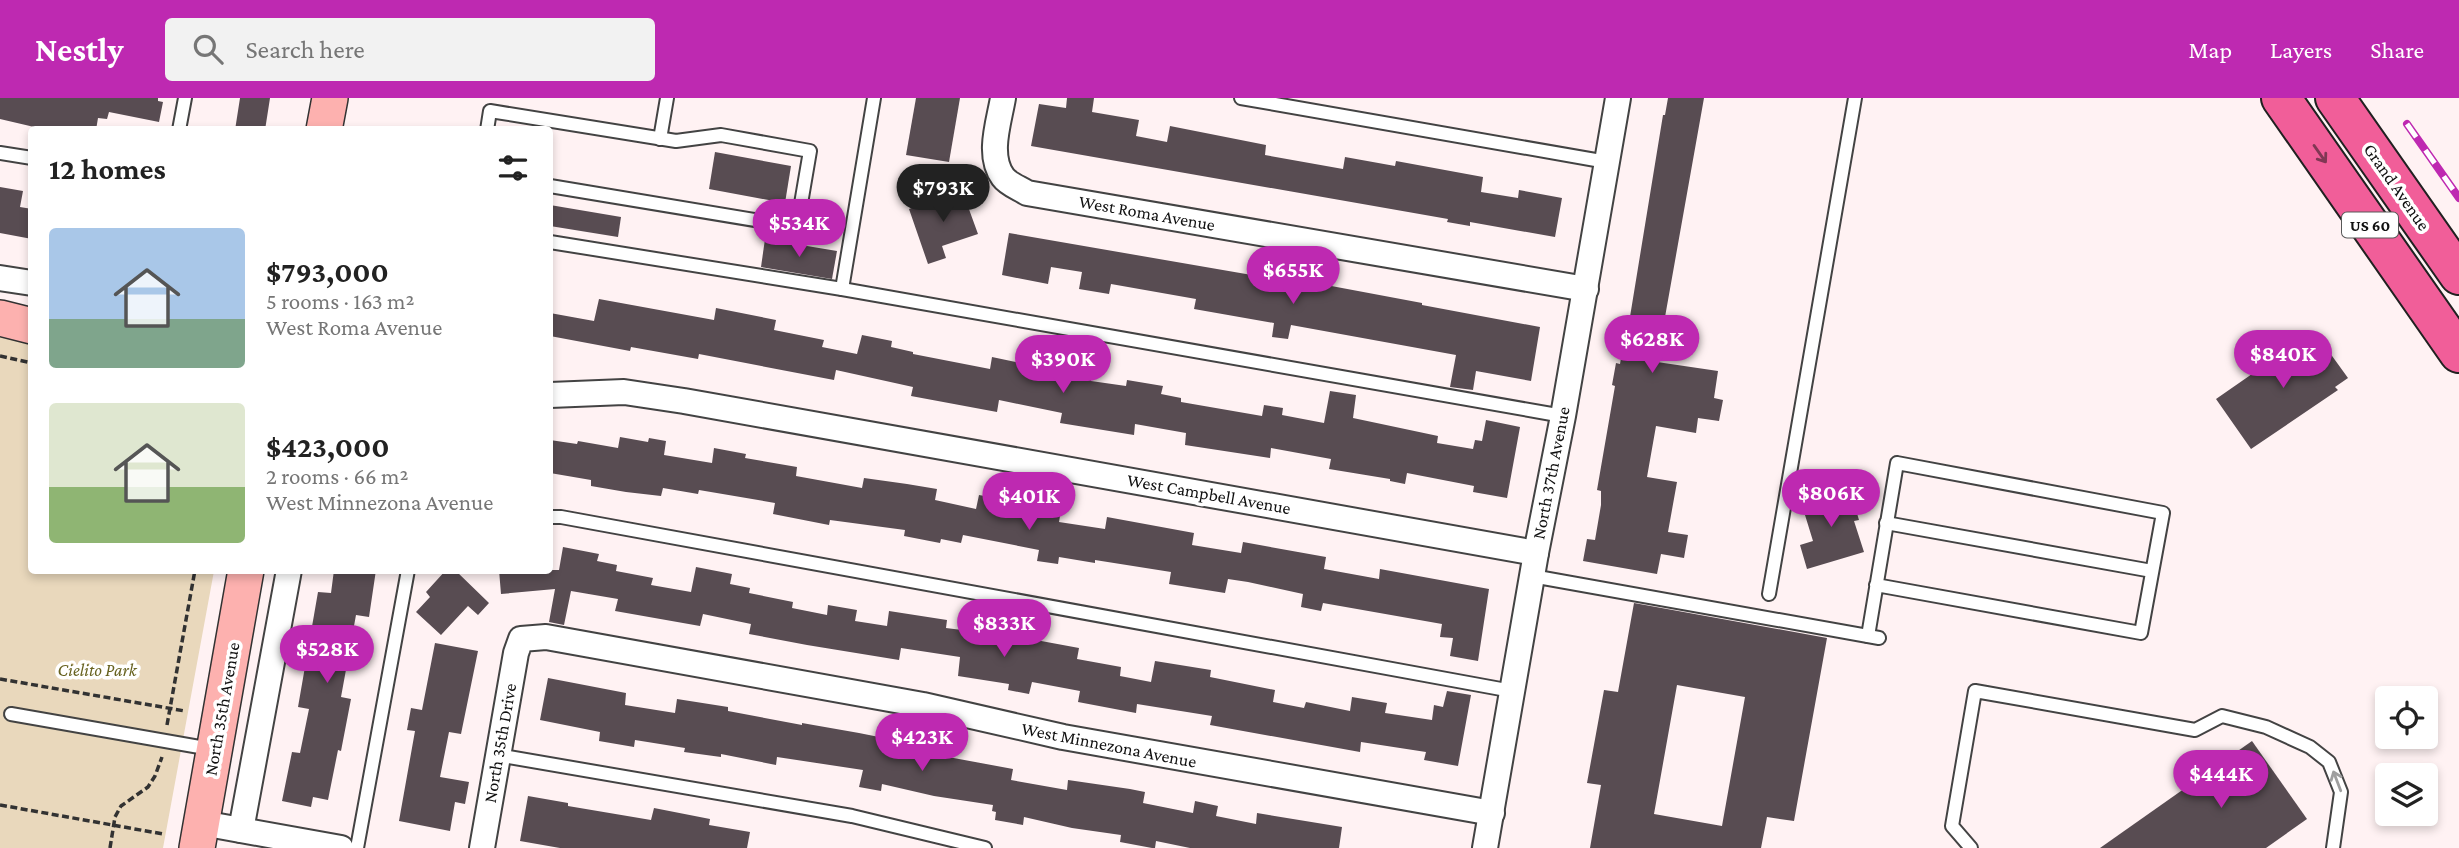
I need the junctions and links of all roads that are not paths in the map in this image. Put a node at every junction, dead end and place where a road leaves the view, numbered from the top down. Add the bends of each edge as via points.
1 (185, 98) edge
2 (330, 98) edge
3 (667, 98) edge
4 (874, 98) edge
5 (1003, 98) edge
6 (1241, 98) edge
7 (1618, 98) edge
8 (1855, 98) edge
9 (2281, 98) edge
10 (2335, 98) edge
11 (491, 104) edge
12 (180, 126) edge
13 (325, 126) edge
14 (488, 126) edge
15 (660, 139) junction
16 (0, 153) edge
17 (28, 157) edge
18 (1607, 162) junction
19 (553, 186) edge
20 (553, 242) edge
21 (2459, 275) edge
22 (0, 278) edge
23 (28, 282) edge
24 (842, 289) junction
25 (1586, 289) junction
26 (0, 318) edge
27 (28, 325) edge
28 (2459, 353) edge
29 (553, 395) edge
30 (1563, 416) junction
31 (553, 517) edge
32 (1886, 523) junction
33 (1534, 564) junction
34 (2152, 571) junction
35 (245, 574) edge
36 (288, 574) edge
37 (407, 574) edge
38 (1877, 585) junction
39 (1769, 594) dead end
40 (521, 639) joint
41 (1512, 691) junction
42 (11, 714) dead end
43 (215, 750) junction
44 (497, 755) junction
45 (1492, 813) junction
46 (241, 830) junction
47 (199, 835) edge
48 (341, 848) edge
49 (357, 848) edge
50 (482, 848) edge
51 (985, 848) edge
52 (1485, 848) edge
53 (1971, 848) edge
54 (2333, 848) edge

1 - 12 lane
2 - 13 main road
3 - 15 lane
4 - 24 lane
5 - 25 street, West Roma Avenue via 994,152 1003,177 1027,193
6 - 18 lane
7 - 18 street, North 37th Avenue
8 - 39 lane
9 -> 28 highway, US 60
10 - 21 highway, Grand Avenue / US 60
11 - 14 lane
11 - 15 lane
15 - 19 lane via 721,135 810,151 796,227
16 - 17 lane
18 - 25 street, North 37th Avenue
20 - 24 lane
22 - 23 street
24 - 30 lane
25 - 30 street, North 37th Avenue
26 - 27 main road
29 - 33 street, West Campbell Avenue via 624,393 684,401
30 - 33 street, North 37th Avenue
31 - 41 lane
32 - 34 lane
32 - 34 lane via 1897,463 2163,513
32 - 38 lane
33 - 38 lane via 1873,637
33 - 41 street, North 37th Avenue
34 - 38 lane via 2141,633
35 - 43 main road, North 35th Avenue
36 - 46 street
37 - 49 lane
40 - 44 street, North 35th Drive
40 - 45 street, West Minnezona Avenue via 546,637 923,705 1063,737
41 - 45 street, North 37th Avenue
42 - 43 lane
43 - 47 main road, North 35th Avenue
44 - 50 street, North 35th Drive
44 - 51 lane via 852,816
45 - 52 street, North 37th Avenue
46 - 47 street
46 - 48 street
54 -> 53 lane via 2341,792 2329,762 2310,747 2266,727 2222,716 2196,730 1975,691 1952,825

